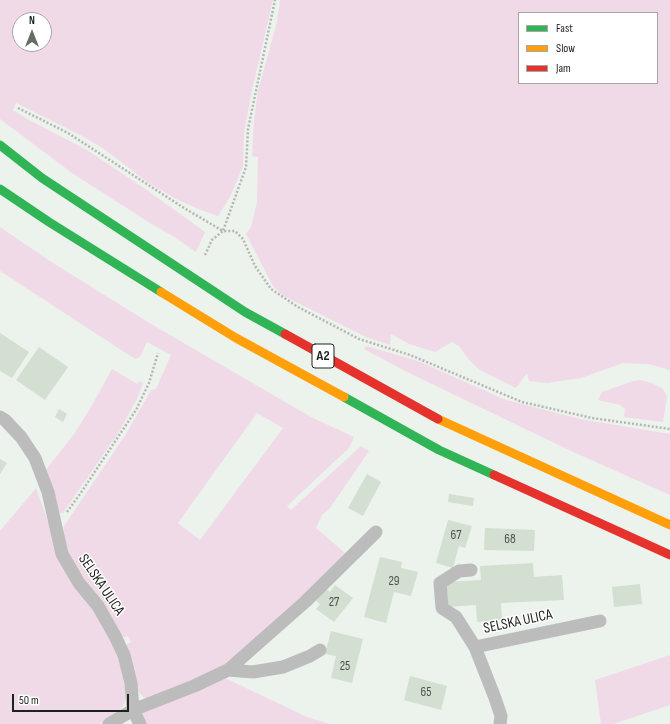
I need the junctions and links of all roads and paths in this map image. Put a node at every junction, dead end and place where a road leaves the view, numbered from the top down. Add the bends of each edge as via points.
1 (275, 0) edge
2 (18, 108) dead end
3 (0, 145) edge
4 (0, 189) edge
5 (223, 230) junction
6 (205, 255) dead end
7 (158, 353) dead end
8 (0, 417) edge
9 (670, 429) edge
10 (670, 525) edge
11 (55, 527) junction
12 (376, 532) dead end
13 (670, 555) edge
14 (471, 570) dead end
15 (600, 621) dead end
16 (475, 647) junction
17 (320, 650) dead end
18 (228, 670) junction
19 (133, 710) junction
20 (109, 724) edge
21 (140, 724) edge
22 (500, 724) edge

1 - 5 path via 248,129 246,167
2 - 5 path via 68,133 184,208
3 - 10 highway, A2 via 42,178 245,312 447,424
4 - 13 highway, A2 via 236,338 439,450
5 - 6 path via 212,240
5 - 9 path via 235,230 243,239 255,266 272,289 298,307 359,339 410,355 522,402 592,418
7 - 11 path via 149,383 136,410
8 - 11 street, SELSKA ULICA via 21,437 35,458 48,492
11 - 19 street, SELSKA ULICA via 62,554 79,583 98,606 124,655 131,683
12 - 18 street via 305,602
14 - 16 street via 459,571 440,583 442,608 456,617
15 - 16 street, SELSKA ULICA
16 - 22 street, SELSKA ULICA via 501,716
17 - 18 street via 283,667 254,672
18 - 19 street
19 - 20 street
19 - 21 street

